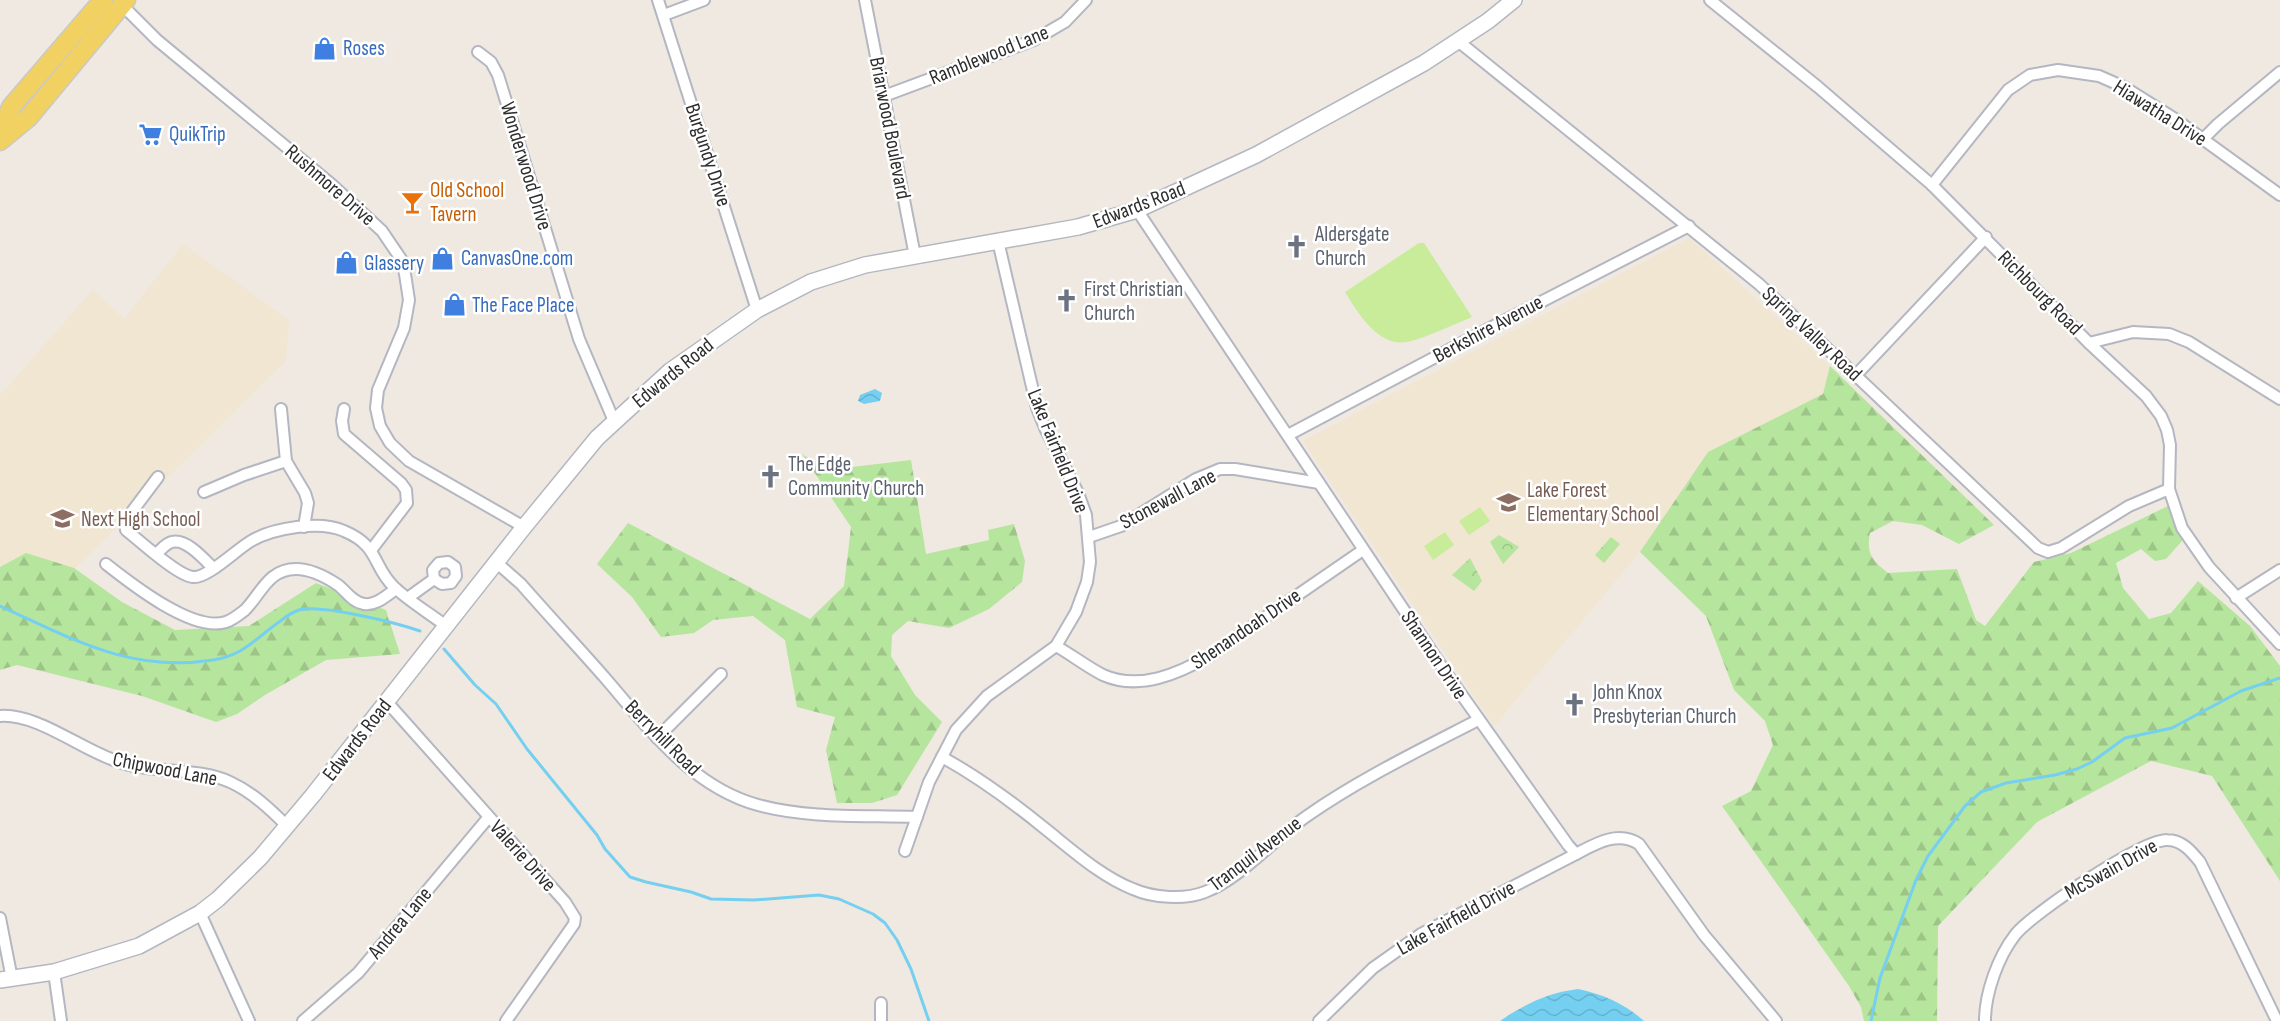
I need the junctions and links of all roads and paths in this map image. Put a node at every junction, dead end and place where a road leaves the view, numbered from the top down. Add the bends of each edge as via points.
1 (103, 0) edge
2 (658, 0) edge
3 (704, 0) edge
4 (865, 0) edge
5 (1086, 0) edge
6 (1514, 0) edge
7 (1710, 0) edge
8 (122, 2) edge
9 (664, 15) junction
10 (1458, 41) junction
11 (478, 52) dead end
12 (2280, 72) edge
13 (884, 96) junction
14 (0, 135) edge
15 (2203, 139) junction
16 (0, 141) edge
17 (1932, 185) junction
18 (2280, 195) edge
19 (1137, 210) junction
20 (1689, 226) junction
21 (1986, 237) junction
22 (998, 241) junction
23 (915, 256) junction
24 (757, 310) junction
25 (2089, 343) junction
26 (1856, 375) junction
27 (2280, 399) edge
28 (281, 409) dead end
29 (344, 409) dead end
30 (614, 422) junction
31 (1288, 435) junction
32 (286, 462) junction
33 (158, 477) dead end
34 (1319, 483) junction
35 (2169, 489) junction
36 (204, 492) dead end
37 (304, 527) junction
38 (524, 527) junction
39 (1089, 537) junction
40 (372, 549) junction
41 (1363, 550) junction
42 (156, 554) junction
43 (496, 562) junction
44 (106, 564) dead end
45 (213, 568) junction
46 (2280, 570) edge
47 (435, 579) dead end
48 (396, 589) junction
49 (409, 597) junction
50 (2236, 598) junction
51 (446, 626) junction
52 (2280, 645) edge
53 (1056, 646) junction
54 (722, 674) dead end
55 (387, 702) junction
56 (0, 716) edge
57 (1478, 720) junction
58 (657, 738) junction
59 (942, 757) junction
60 (917, 817) junction
61 (488, 818) junction
62 (287, 826) junction
63 (905, 851) dead end
64 (1576, 854) junction
65 (200, 913) junction
66 (0, 918) edge
67 (54, 972) junction
68 (6, 979) edge
69 (881, 1003) dead end
70 (60, 1021) edge
71 (249, 1021) edge
72 (303, 1021) edge
73 (506, 1021) edge
74 (881, 1021) edge
75 (1319, 1021) edge
76 (1776, 1021) edge
77 (1985, 1021) edge
78 (2277, 1021) edge

1 - 14 main road via 11,106
2 - 9 street, Burgundy Drive
3 - 9 street
4 - 13 street, Briarwood Boulevard
5 - 13 street, Ramblewood Lane via 1065,22 1034,40
6 - 10 street, Edwards Road
7 - 17 street, Richbourg Road
8 - 16 main road via 28,118
8 - 38 street, Rushmore Drive via 157,40 382,231 401,259 409,300 404,328 378,390 380,426 390,443 409,461
9 - 24 street, Burgundy Drive
10 - 19 street, Edwards Road via 1256,155
10 - 20 street, Spring Valley Road
11 - 30 street, Wonderwood Drive via 491,62 498,75 579,339
12 - 15 street
13 - 23 street, Briarwood Boulevard
15 - 17 street, Hiawatha Drive via 2114,82 2083,73 2039,72 2018,82 2001,98
15 - 18 street, Hiawatha Drive
17 - 21 street, Richbourg Road
19 - 22 street, Edwards Road via 1078,227
19 - 31 street, Shannon Drive
20 - 26 street, Spring Valley Road via 1759,284
20 - 31 street, Berkshire Avenue
21 - 25 street, Richbourg Road
21 - 26 street
22 - 23 street, Edwards Road
22 - 39 street, Lake Fairfield Drive via 1037,408 1078,493
23 - 24 street, Edwards Road via 831,274
24 - 30 street, Edwards Road via 670,371
25 - 27 street via 2133,332 2169,334 2189,342
25 - 35 street, Richbourg Road via 2146,396 2161,416 2170,445
26 - 35 street, Spring Valley Road via 2044,552 2061,548 2129,506
28 - 32 street
29 - 40 street via 344,434 401,483 407,496 407,503
30 - 38 street, Edwards Road
31 - 34 street, Shannon Drive
32 - 36 street
32 - 37 street via 305,492 308,503
33 - 42 street via 124,525
34 - 39 street, Stonewall Lane via 1220,469 1196,479 1121,526
34 - 41 street, Shannon Drive
35 - 50 street, Richbourg Road via 2190,541
37 - 40 street via 343,530
37 - 45 street via 276,531 251,541
38 - 43 street, Edwards Road
39 - 53 street, Lake Fairfield Drive via 1085,589
40 - 48 street
41 - 53 street, Shenandoah Drive via 1209,656 1171,675 1140,681 1115,679
41 - 57 street, Shannon Drive
42 - 45 street via 194,578
42 - 45 street via 167,544 182,542
43 - 51 street, Edwards Road
43 - 58 street, Berryhill Road
44 - 48 street via 171,610 216,624 236,616 273,576 290,569 316,573 364,604 379,601
46 - 50 street
47 - 49 street
48 - 49 street
49 - 51 street
50 - 52 street, Richbourg Road
51 - 55 street, Edwards Road
53 - 59 street, Lake Fairfield Drive via 974,708 956,730
54 - 58 street
55 - 61 street, Valerie Drive
55 - 62 street, Edwards Road
56 - 62 street, Chipwood Lane via 32,721 122,763 228,781 261,801
57 - 59 street, Tranquil Avenue via 1338,795 1223,883 1189,896 1150,894 1120,883 995,790
57 - 64 street, Shannon Drive
58 - 60 street, Berryhill Road via 711,784 758,805 836,815
59 - 60 street, Lake Fairfield Drive
60 - 63 street, Lake Fairfield Drive
61 - 72 street, Andrea Lane via 358,973
61 - 73 street, Valerie Drive via 575,918
62 - 65 street, Edwards Road via 243,876
64 - 75 street, Lake Fairfield Drive via 1421,934 1373,968
64 - 76 street via 1613,838 1639,844 1704,935
65 - 67 street, Edwards Road via 139,946
65 - 71 street
66 - 68 street
67 - 68 street, Edwards Road
67 - 70 street
69 - 74 street
77 - 78 street, McSwain Drive via 1989,993 2007,948 2026,923 2060,897 2142,848 2168,840 2186,846 2200,862

